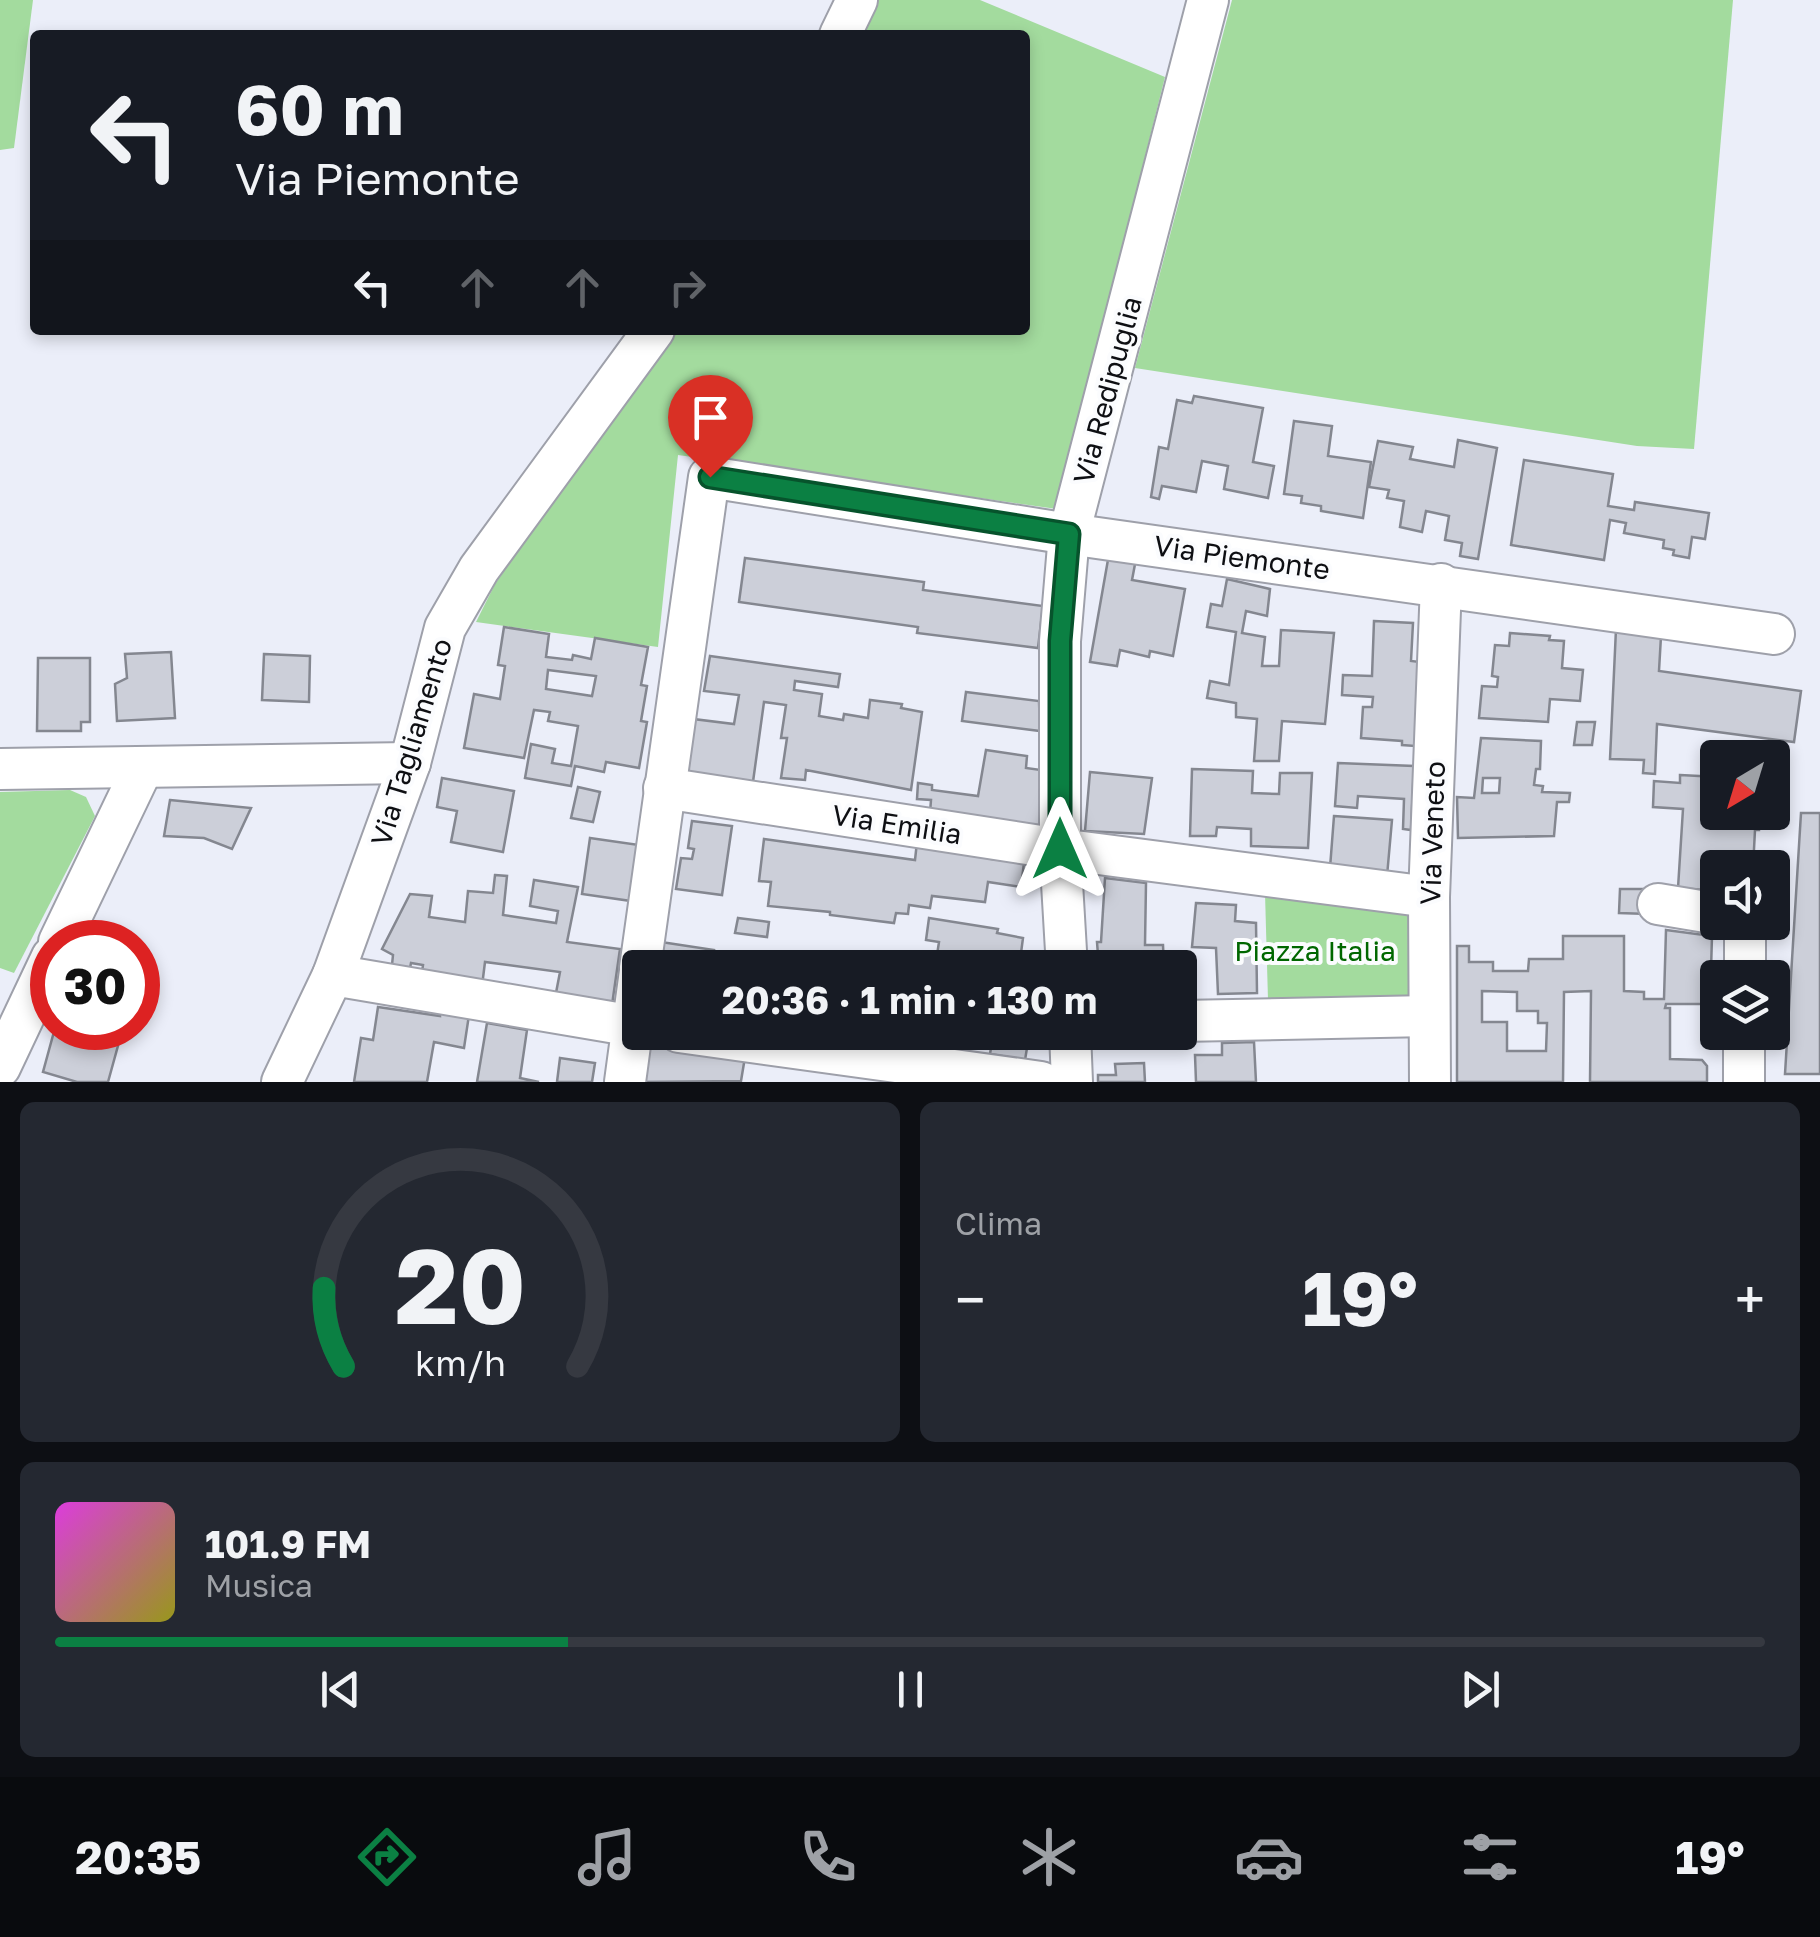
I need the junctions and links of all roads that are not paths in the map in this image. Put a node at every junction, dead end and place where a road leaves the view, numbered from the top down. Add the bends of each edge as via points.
1 (856, 0) edge
2 (1208, 0) edge
3 (842, 30) edge
4 (650, 335) edge
5 (1069, 534) junction
6 (1441, 584) junction
7 (1774, 634) dead end
8 (410, 763) junction
9 (143, 767) junction
10 (0, 769) edge
11 (664, 788) junction
12 (1060, 849) junction
13 (1429, 897) junction
14 (1658, 904) dead end
15 (1700, 911) edge
16 (70, 920) edge
17 (643, 950) edge
18 (1065, 950) edge
19 (332, 975) junction
20 (30, 1004) edge
21 (1430, 1016) junction
22 (1197, 1021) edge
23 (622, 1025) edge
24 (631, 1050) edge
25 (809, 1050) edge
26 (1071, 1050) edge
27 (1744, 1050) edge
28 (0, 1067) edge
29 (282, 1082) edge
30 (625, 1082) edge
31 (1040, 1082) edge
32 (1072, 1082) edge
33 (1430, 1082) edge
34 (1744, 1082) edge

1 - 3 street
2 - 5 street, Via Redipuglia
4 - 8 street, Via Tagliamento via 479,569 445,628
5 - 6 street, Via Piemonte
5 - 11 street, Via Piemonte via 710,477
5 - 12 street, Via Redipuglia via 1060,641
6 - 7 street, Via Piemonte
6 - 13 street, Via Veneto
8 - 9 street
8 - 19 street, Via Tagliamento
9 - 10 street
9 - 16 street
11 - 12 street, Via Emilia
11 - 17 street
12 - 13 street, Via Emilia
12 - 18 street, Via Redipuglia
13 - 21 street, Via Veneto
14 - 15 street
19 - 23 street
19 - 29 street, Via Tagliamento
20 - 28 street
21 - 22 street
21 - 33 street, Via Veneto
24 - 30 street
25 - 31 street
26 - 32 street
27 - 34 street

